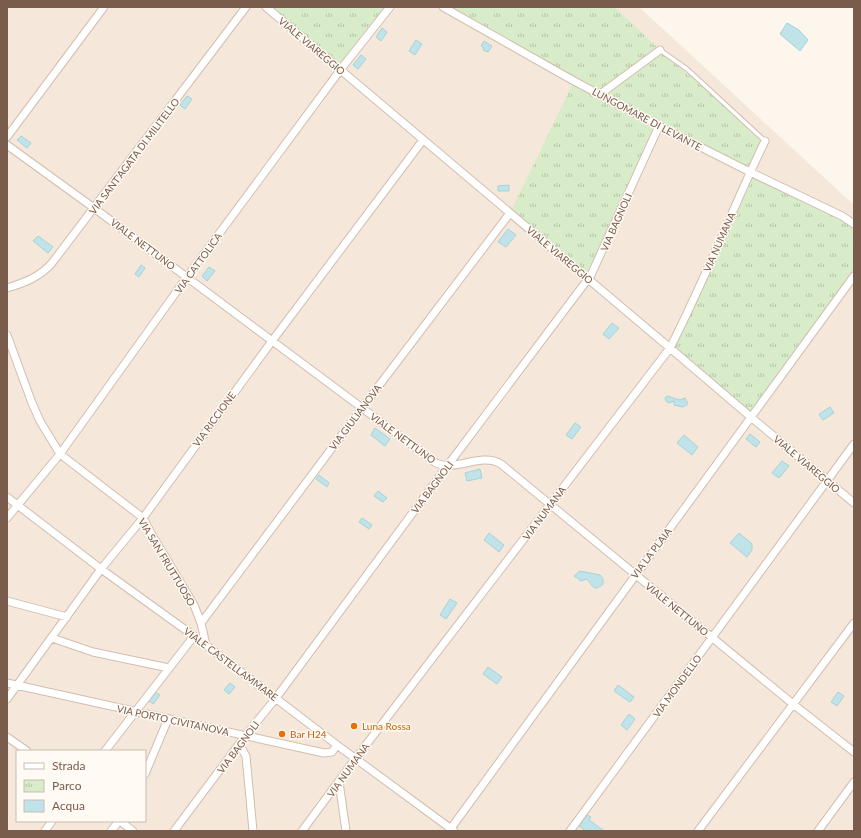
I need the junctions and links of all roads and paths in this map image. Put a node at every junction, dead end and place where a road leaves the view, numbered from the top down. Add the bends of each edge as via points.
1 (104, 7) edge
2 (246, 7) edge
3 (266, 7) edge
4 (390, 7) edge
5 (443, 7) edge
6 (660, 50) joint
7 (341, 69) junction
8 (599, 95) junction
9 (659, 126) junction
10 (7, 138) edge
11 (423, 140) junction
12 (765, 141) joint
13 (7, 145) edge
14 (750, 172) junction
15 (94, 208) junction
16 (510, 213) junction
17 (854, 224) edge
18 (854, 276) edge
19 (188, 277) junction
20 (588, 279) junction
21 (7, 288) edge
22 (7, 335) edge
23 (272, 341) junction
24 (670, 348) junction
25 (362, 408) junction
26 (752, 418) junction
27 (854, 444) edge
28 (60, 454) junction
29 (448, 465) junction
30 (827, 481) junction
31 (7, 497) edge
32 (854, 503) edge
33 (551, 504) junction
34 (17, 505) junction
35 (7, 518) edge
36 (143, 518) junction
37 (101, 569) junction
38 (635, 574) junction
39 (7, 601) edge
40 (67, 617) junction
41 (201, 623) junction
42 (854, 623) edge
43 (194, 636) junction
44 (712, 637) junction
45 (52, 638) junction
46 (206, 645) junction
47 (169, 668) junction
48 (7, 678) edge
49 (7, 683) edge
50 (18, 685) junction
51 (276, 698) junction
52 (7, 699) edge
53 (793, 704) junction
54 (136, 711) junction
55 (168, 718) junction
56 (246, 735) junction
57 (7, 737) edge
58 (240, 744) junction
59 (337, 745) junction
60 (26, 750) edge
61 (106, 750) edge
62 (854, 752) edge
63 (356, 758) junction
64 (146, 772) edge
65 (339, 782) junction
66 (854, 782) edge
67 (51, 822) edge
68 (118, 822) edge
69 (120, 822) edge
70 (451, 830) edge
71 (45, 831) edge
72 (111, 831) edge
73 (133, 831) edge
74 (174, 831) edge
75 (254, 831) edge
76 (302, 831) edge
77 (346, 831) edge
78 (570, 831) edge
79 (698, 831) edge
80 (818, 831) edge

1 - 10 street
2 - 15 street, VIA SANT'AGATA DI MILITELLO
3 - 7 street, VIALE VIAREGGIO
4 - 7 street, VIA CATTOLICA
5 - 8 street, LUNGOMARE DI LEVANTE
6 - 8 street
6 - 12 lane via 687,69
7 - 11 street, VIALE VIAREGGIO
7 - 19 street, VIA CATTOLICA
8 - 9 street, LUNGOMARE DI LEVANTE
9 - 14 street, LUNGOMARE DI LEVANTE
9 - 20 street, VIA BAGNOLI
11 - 16 street, VIALE VIAREGGIO
11 - 23 street, VIA RICCIONE
12 - 14 street, VIA NUMANA
13 - 15 street, VIALE NETTUNO
14 - 17 street, LUNGOMARE DI LEVANTE
14 - 24 street, VIA NUMANA
15 - 19 street, VIALE NETTUNO
15 - 21 street, VIA SANT'AGATA DI MILITELLO via 45,270 25,282
16 - 20 street, VIALE VIAREGGIO
16 - 25 street, VIA GIULIANOVA
18 - 26 street, VIA LA PLAIA
19 - 23 street, VIALE NETTUNO
19 - 28 street, VIA CATTOLICA
20 - 24 street, VIALE VIAREGGIO
20 - 29 street, VIA BAGNOLI
22 - 28 street, VIA SAN FRUTTUOSO via 34,408
23 - 25 street, VIALE NETTUNO
23 - 36 street, VIA RICCIONE
24 - 26 street, VIALE VIAREGGIO
24 - 33 street, VIA NUMANA
25 - 29 street, VIALE NETTUNO via 436,463
25 - 41 street, VIA GIULIANOVA
26 - 30 street, VIALE VIAREGGIO
26 - 38 street, VIA LA PLAIA
27 - 30 street, VIA MONDELLO
28 - 34 street, VIA CATTOLICA
28 - 36 street, VIA SAN FRUTTUOSO
29 - 33 street, VIALE NETTUNO via 480,461 497,462
29 - 51 street, VIA BAGNOLI
30 - 32 street, VIALE VIAREGGIO
30 - 44 street, VIA MONDELLO
31 - 34 street, VIALE CASTELLAMMARE
33 - 38 street, VIALE NETTUNO
33 - 63 street, VIA NUMANA
34 - 35 street, VIA CATTOLICA
34 - 37 street, VIALE CASTELLAMMARE
36 - 37 street, VIA RICCIONE
36 - 41 street, VIA SAN FRUTTUOSO via 188,594
37 - 40 street, VIA RICCIONE
37 - 43 street, VIALE CASTELLAMMARE
38 - 44 street, VIALE NETTUNO
38 - 70 street, VIA LA PLAIA
39 - 40 street
40 - 45 street, VIA RICCIONE
41 - 46 street, VIA SAN FRUTTUOSO
42 - 53 street
43 - 46 street, VIALE CASTELLAMMARE
43 - 47 street
44 - 53 street, VIALE NETTUNO
44 - 78 street, VIA MONDELLO
45 - 47 street via 93,652
45 - 50 street, VIA RICCIONE
46 - 51 street, VIALE CASTELLAMMARE
47 - 54 street
48 - 50 street
49 - 50 street, VIA PORTO CIVITANOVA
50 - 52 street, VIA RICCIONE
50 - 54 street, VIA PORTO CIVITANOVA
51 - 56 street, VIA BAGNOLI
51 - 59 street, VIALE CASTELLAMMARE
53 - 62 street, VIALE NETTUNO
53 - 79 street
54 - 55 street, VIA PORTO CIVITANOVA
54 - 61 street
55 - 56 street, VIA PORTO CIVITANOVA
55 - 64 street
56 - 58 street, VIA BAGNOLI
56 - 59 street, VIA PORTO CIVITANOVA via 326,753 332,752
57 - 60 street
58 - 74 street, VIA BAGNOLI
58 - 75 street via 246,756
59 - 63 street, VIALE CASTELLAMMARE
63 - 65 street, VIA NUMANA
63 - 70 street, VIALE CASTELLAMMARE
65 - 76 street, VIA NUMANA
65 - 77 street
66 - 80 street
67 - 71 street
68 - 72 street
69 - 73 street

